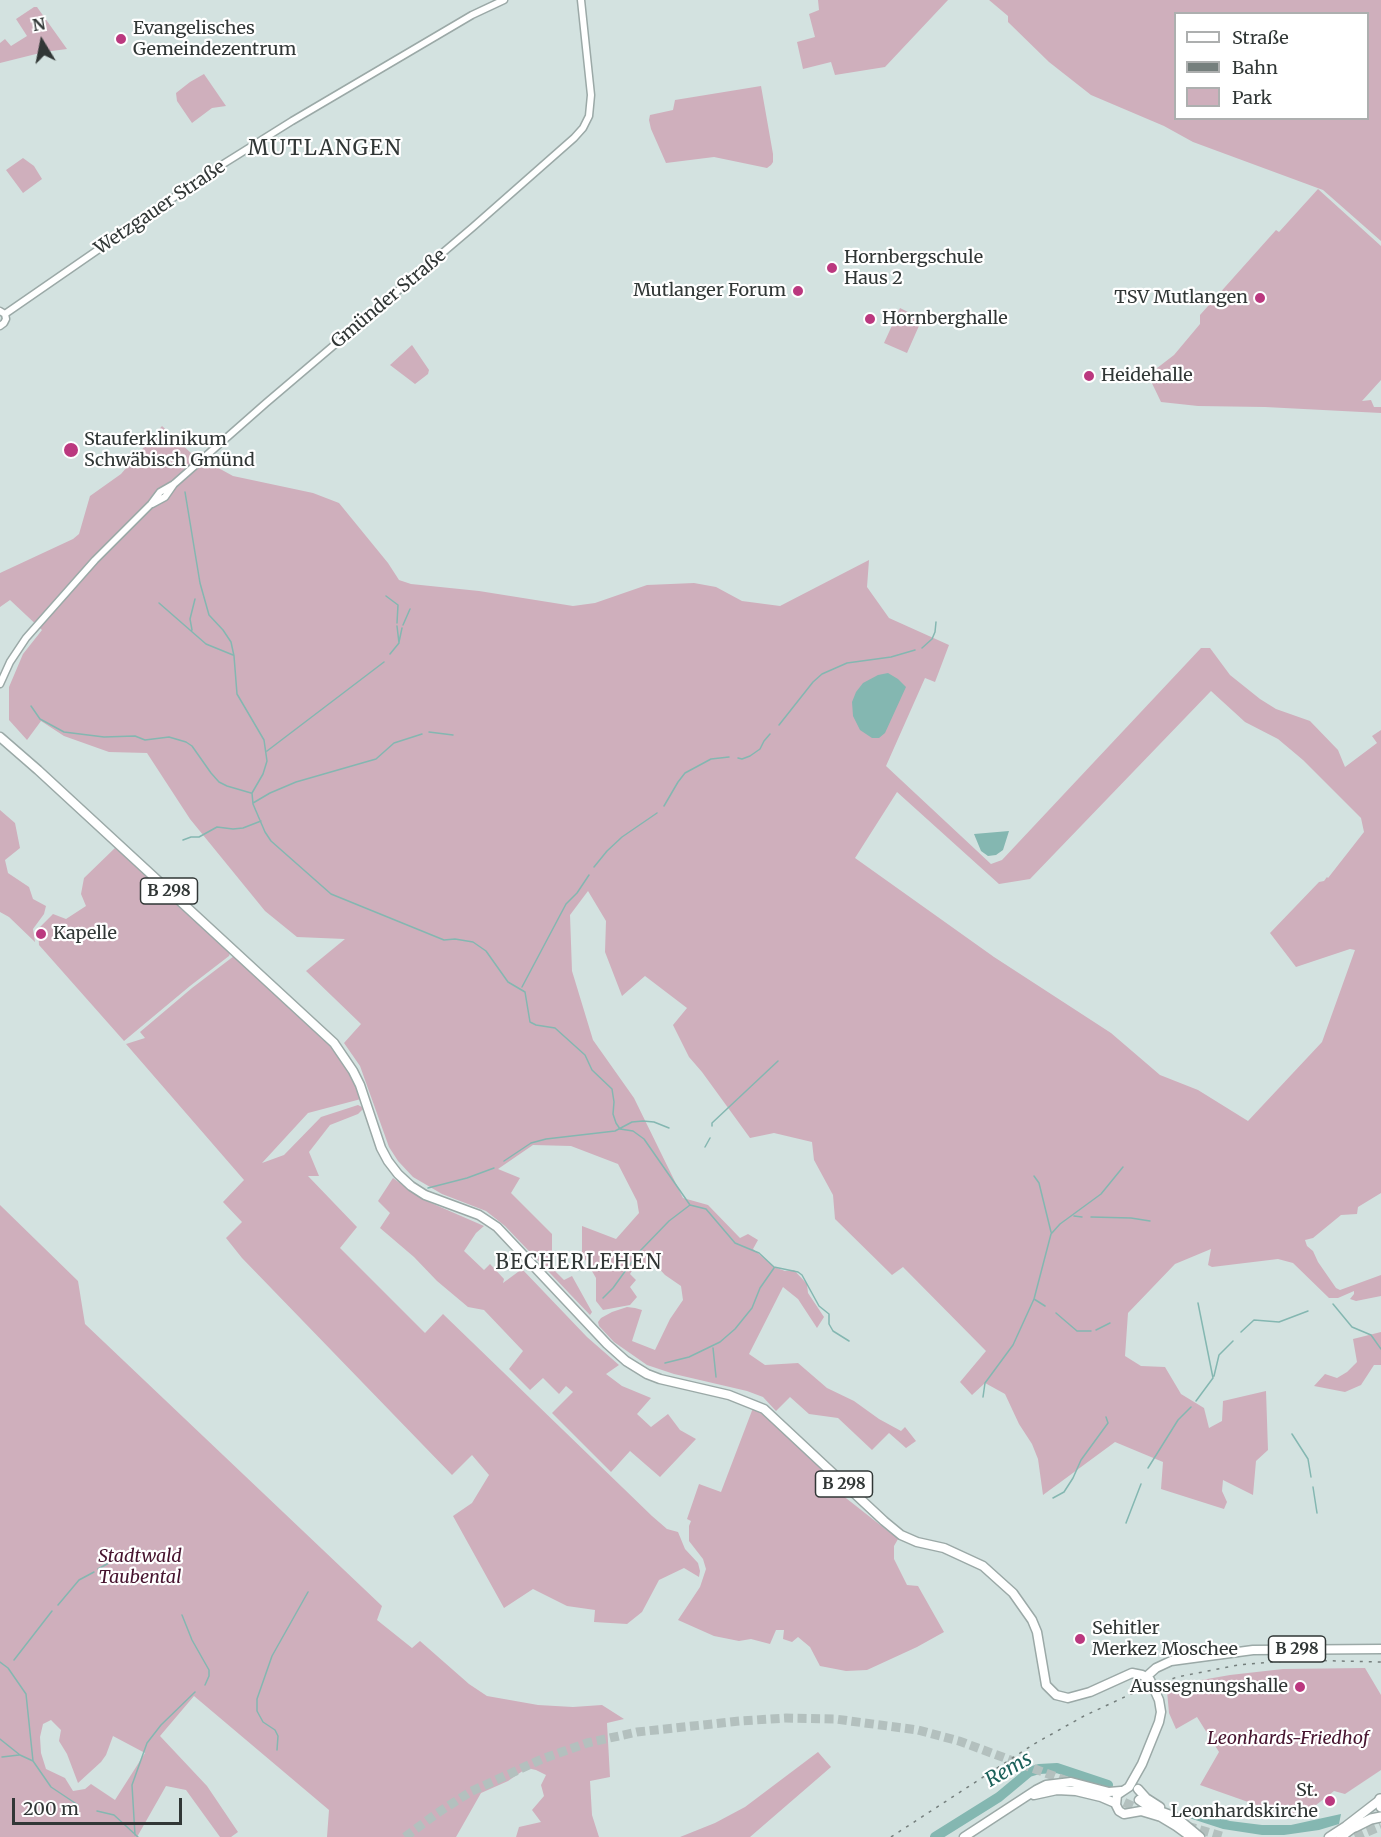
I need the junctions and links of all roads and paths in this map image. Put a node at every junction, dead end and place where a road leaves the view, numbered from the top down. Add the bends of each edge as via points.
1 (504, 0) edge
2 (581, 0) edge
3 (2, 312) edge
4 (0, 326) edge
5 (0, 684) edge
6 (0, 729) edge
7 (3, 740) edge
8 (1381, 1649) edge
9 (1146, 1677) junction
10 (1142, 1764) junction
11 (1057, 1787) junction
12 (1123, 1791) junction
13 (1138, 1795) junction
14 (1381, 1799) edge
15 (1115, 1803) junction
16 (1381, 1807) edge
17 (1134, 1811) junction
18 (1381, 1817) edge
19 (1355, 1827) junction
20 (964, 1837) edge
21 (1191, 1837) tunnel mouth
22 (1200, 1837) edge
23 (1329, 1837) edge
24 (1341, 1837) edge

1 - 3 street, Wetzgauer Straße via 283,126
2 - 5 street, Gmünder Straße via 591,105 589,116 574,138 174,484 160,492 26,638
3 - 4 street, Wetzgauer Straße via 5,321
6 - 7 street
7 - 9 main road, B 298 via 334,1043 361,1086 381,1148 398,1174 425,1195 479,1215 497,1227 607,1344 636,1368 660,1379 729,1395 764,1409 901,1534 983,1566 1013,1593 1032,1620 1046,1685 1053,1693 1068,1698 1132,1673
8 - 9 main road, B 298 via 1253,1650 1171,1661
9 - 10 main road via 1156,1690 1161,1712
10 - 12 main road
10 - 13 main road
11 - 12 main road via 1077,1783 1109,1792
11 - 15 main road
11 - 20 main road via 1025,1798
12 - 13 main road
12 - 15 main road
13 - 17 main road
13 - 22 main road
14 - 16 highway
14 - 19 main road
14 - 23 main road
15 - 17 main road via 1122,1813
17 - 21 main road via 1161,1817
18 - 19 highway
19 - 24 main road

